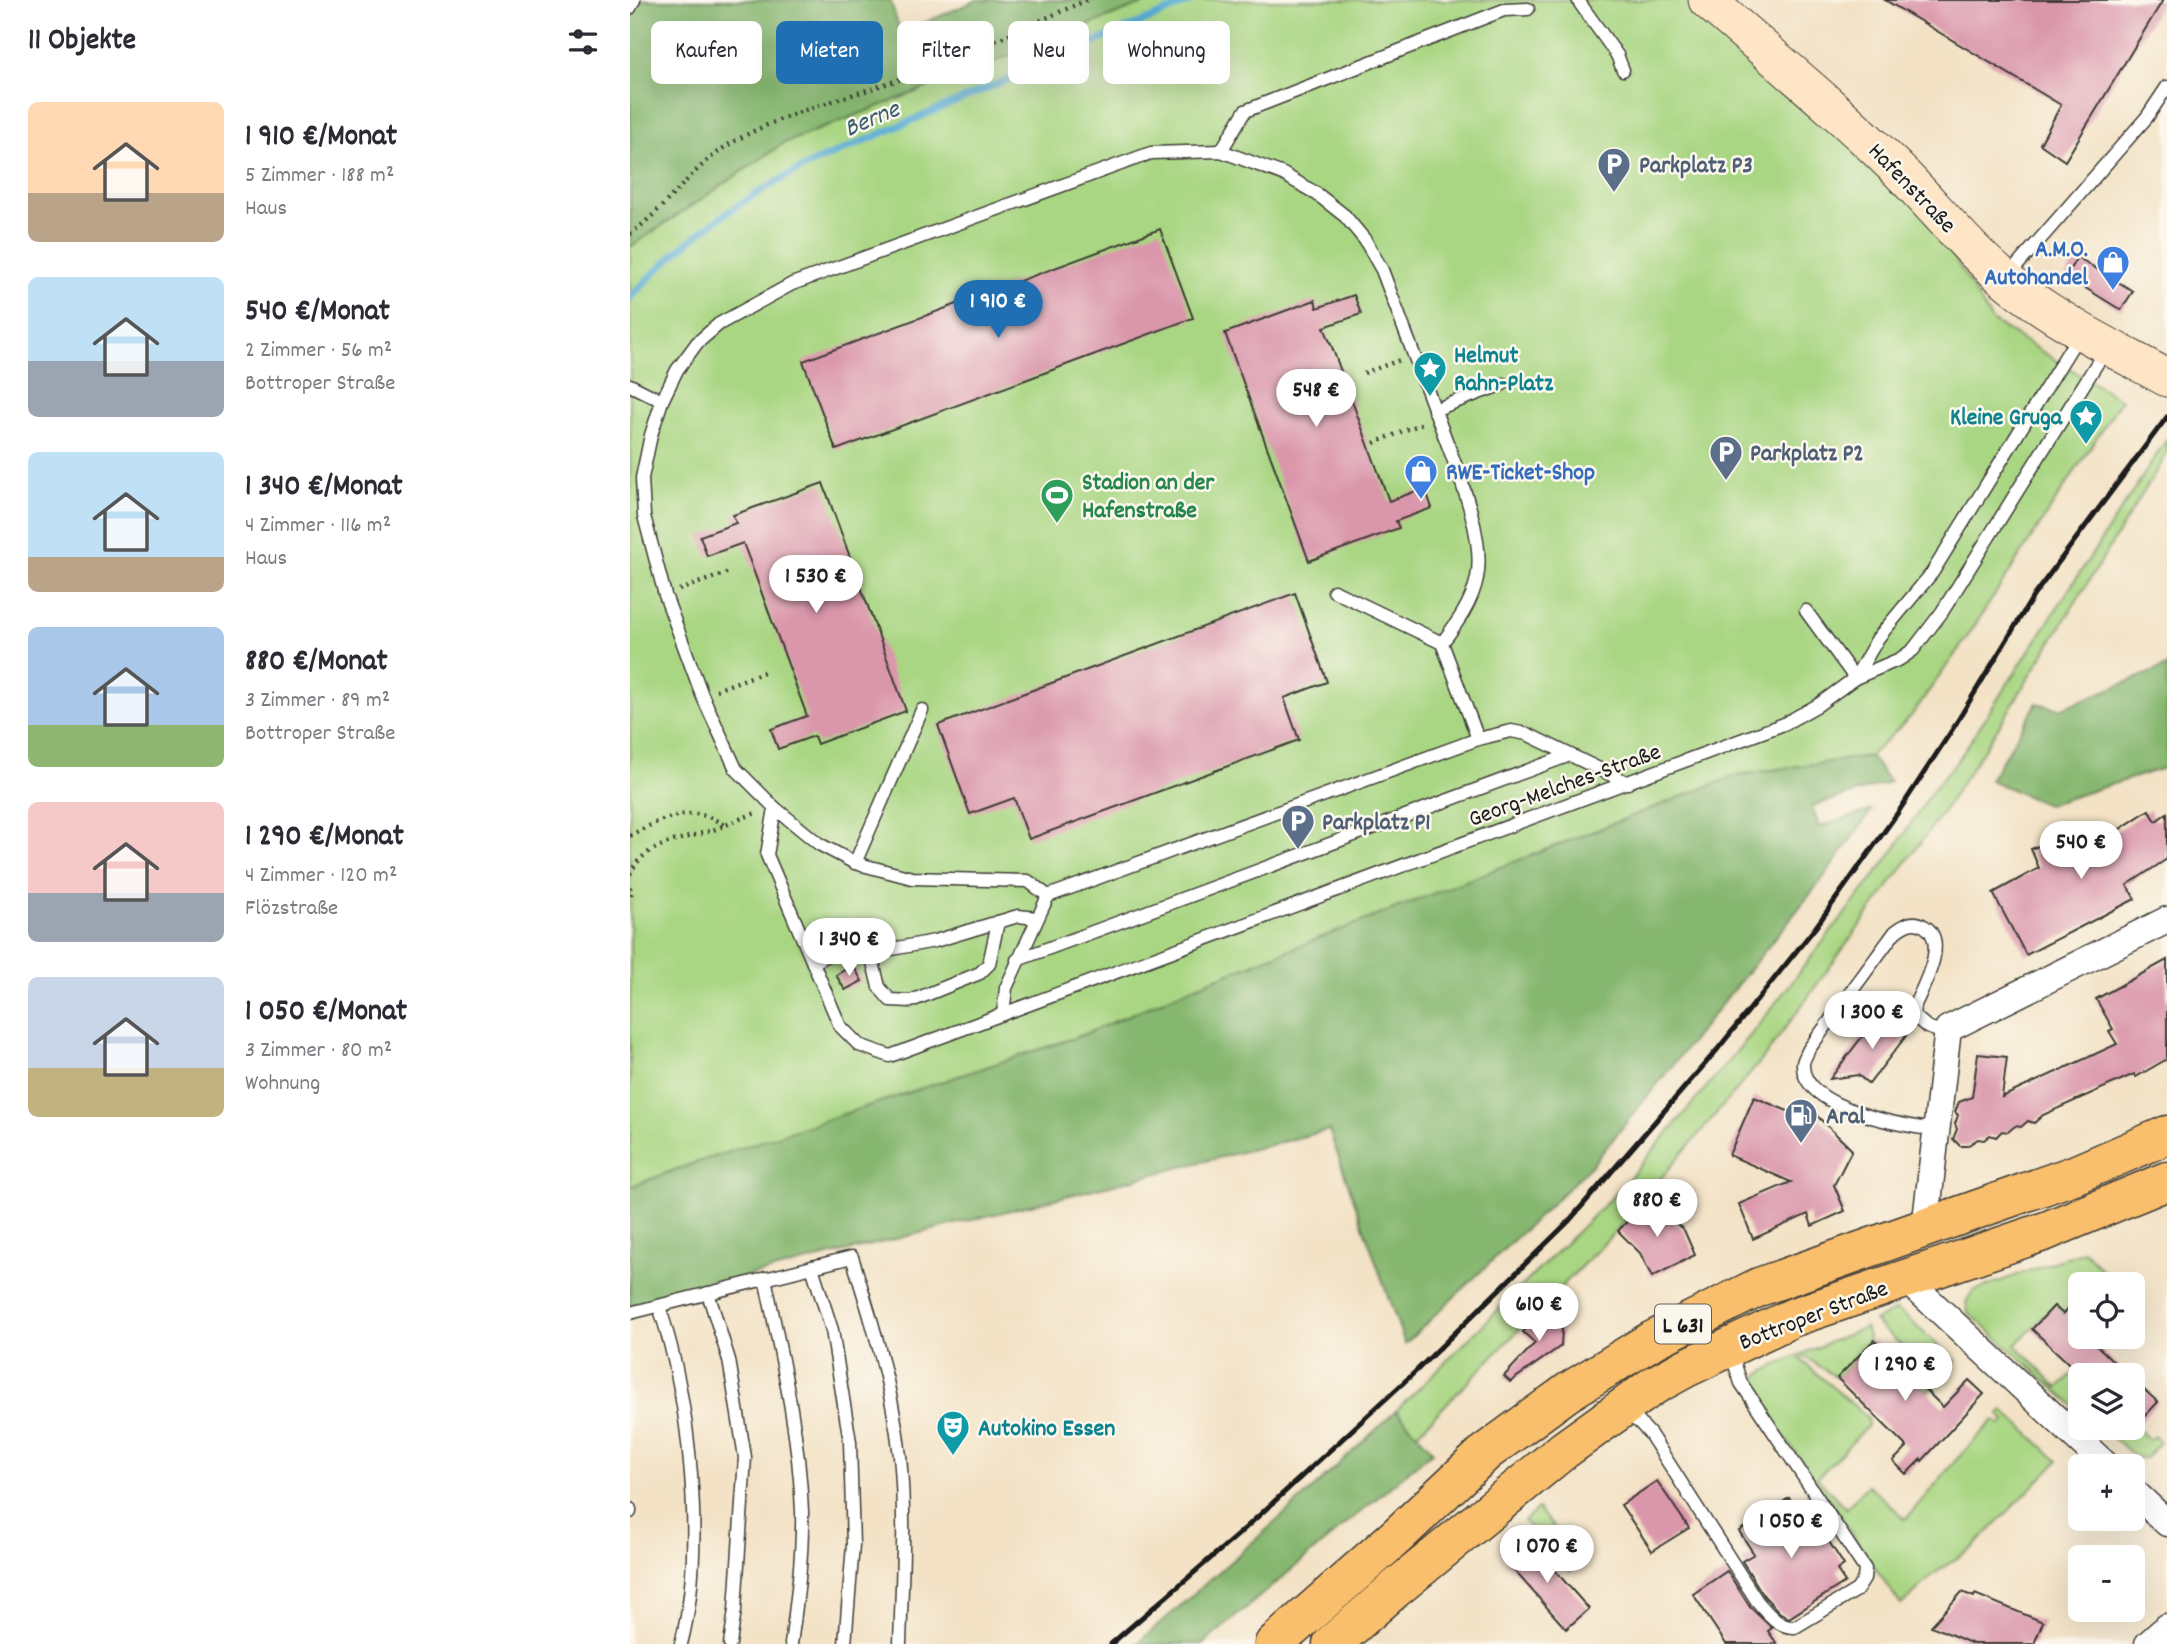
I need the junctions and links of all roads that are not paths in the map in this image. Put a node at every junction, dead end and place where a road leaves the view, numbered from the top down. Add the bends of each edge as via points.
1 (634, 0) edge
2 (1707, 0) edge
3 (1579, 2) dead end
4 (630, 8) edge
5 (1528, 9) dead end
6 (1623, 70) dead end
7 (2167, 87) edge
8 (1221, 151) junction
9 (2005, 279) junction
10 (2095, 338) junction
11 (2167, 378) edge
12 (1503, 384) dead end
13 (630, 385) edge
14 (662, 401) junction
15 (1434, 410) junction
16 (1334, 591) dead end
17 (1806, 611) dead end
18 (1442, 643) junction
19 (1855, 678) junction
20 (922, 710) dead end
21 (1478, 739) junction
22 (1570, 755) junction
23 (1628, 783) junction
24 (775, 807) junction
25 (855, 863) junction
26 (1048, 897) junction
27 (1037, 918) junction
28 (2167, 920) edge
29 (998, 922) junction
30 (870, 950) junction
31 (1017, 960) junction
32 (813, 963) junction
33 (1003, 1014) junction
34 (1947, 1034) junction
35 (1936, 1130) junction
36 (2167, 1135) edge
37 (2167, 1181) edge
38 (1925, 1229) junction
39 (812, 1267) junction
40 (1912, 1277) junction
41 (765, 1278) junction
42 (708, 1293) junction
43 (659, 1306) junction
44 (630, 1313) edge
45 (1744, 1339) junction
46 (1615, 1412) junction
47 (2095, 1454) edge
48 (2145, 1502) edge
49 (2167, 1523) edge
50 (2167, 1627) edge
51 (1345, 1637) edge
52 (681, 1644) edge
53 (730, 1644) edge
54 (791, 1644) edge
55 (845, 1644) edge
56 (900, 1644) edge
57 (1274, 1644) edge
58 (2148, 1644) edge

1 - 4 lane
2 - 9 main road, Hafenstraße via 1879,151
3 - 6 lane
5 - 8 lane via 1504,10 1245,111
7 - 9 lane via 2147,117
8 - 14 lane via 1151,153 792,284 719,324 677,370
8 - 15 lane via 1283,174 1317,194 1365,240 1382,270
9 - 10 main road, Hafenstraße
10 - 11 main road, Hafenstraße
10 - 19 lane, Georg-Melches-Straße via 1932,573 1878,638
10 - 19 lane, Georg-Melches-Straße via 1929,631 1900,659
12 - 15 lane
13 - 14 lane
14 - 24 lane via 642,478 644,516 665,595 702,695 736,769
15 - 18 lane via 1469,507 1478,554 1471,598
16 - 18 lane
17 - 19 lane
18 - 21 lane
19 - 23 lane, Georg-Melches-Straße via 1784,724
20 - 25 lane
21 - 22 lane via 1511,731
21 - 26 lane
22 - 23 lane
22 - 31 lane
23 - 33 lane, Georg-Melches-Straße
24 - 25 lane via 819,844
24 - 32 lane, Georg-Melches-Straße via 768,855
25 - 26 lane via 912,878 1028,881
26 - 27 lane
27 - 29 lane via 1018,916
27 - 31 lane
28 - 34 street via 1948,1029
29 - 30 lane via 935,941
29 - 30 lane via 989,964 980,973 911,1001 890,1000 879,987
30 - 32 lane via 828,955
31 - 33 lane via 1006,988
32 - 33 lane, Georg-Melches-Straße via 840,1026 859,1045 890,1056
34 - 35 street
34 - 35 lane via 1927,1027 1913,1015 1935,947 1933,934 1926,927 1905,924 1802,1063 1815,1090 1835,1103 1898,1125
35 - 38 street
36 - 38 main road, Bottroper Straße / L 631 via 2102,1165
37 - 40 main road, Bottroper Straße / L 631 via 2046,1231
38 - 40 main road
38 - 57 main road, Bottroper Straße / L 631 via 1731,1299 1568,1392 1486,1452
39 - 41 lane
39 - 55 lane via 832,1330 850,1442 853,1545
39 - 56 lane via 852,1257 883,1356 900,1455 904,1524
40 - 45 main road, Bottroper Straße / L 631
40 - 47 street
41 - 42 lane
41 - 54 lane via 795,1436 802,1512
42 - 43 lane
42 - 53 lane via 729,1360 745,1457
43 - 44 lane
43 - 52 lane via 670,1338 690,1463 691,1574
45 - 46 main road, Bottroper Straße / L 631 via 1653,1386
45 - 46 lane via 1735,1365 1741,1383 1865,1569 1857,1590 1795,1627 1778,1623 1757,1601 1650,1434 1627,1414
46 - 51 main road, Bottroper Straße / L 631 via 1501,1501
48 - 49 street
50 - 58 street

